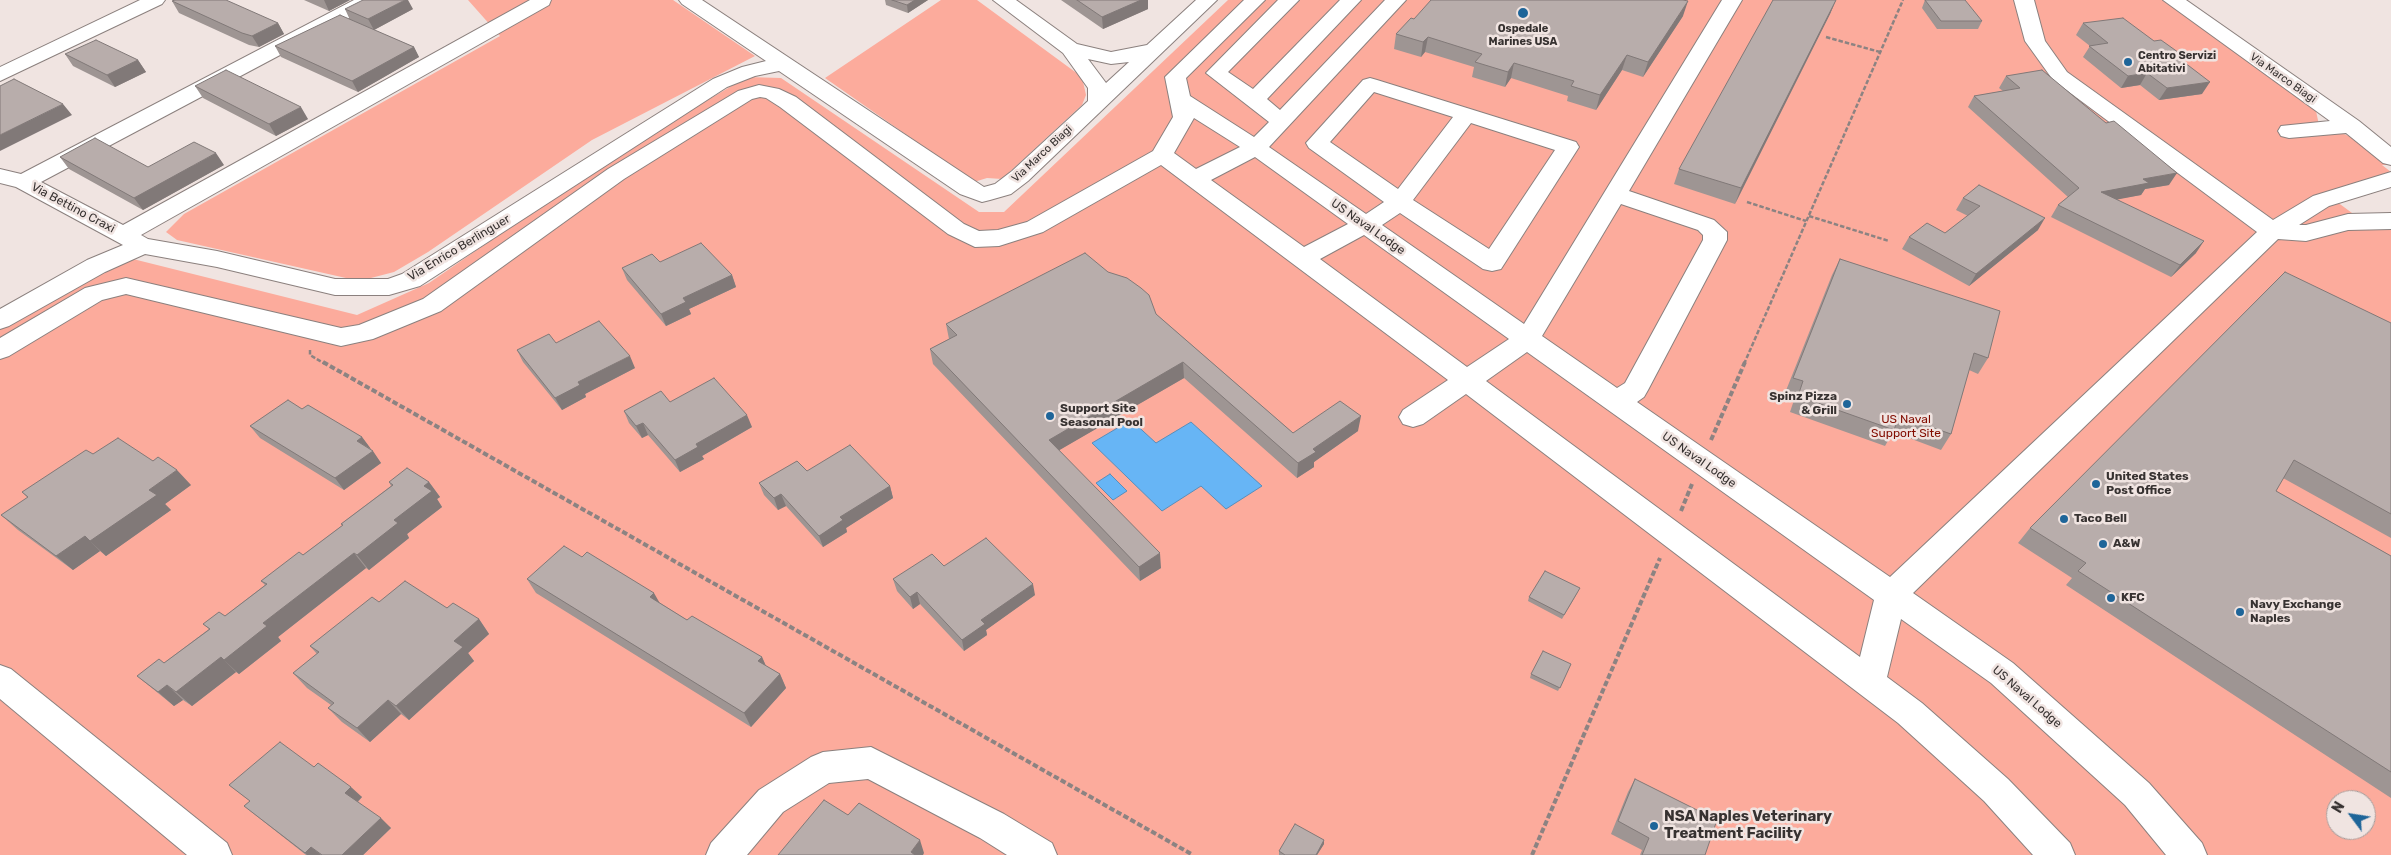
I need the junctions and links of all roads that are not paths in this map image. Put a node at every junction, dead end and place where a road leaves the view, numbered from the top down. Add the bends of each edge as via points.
1 (155, 0) edge
2 (369, 0) edge
3 (689, 0) edge
4 (1003, 0) edge
5 (1207, 0) edge
6 (1255, 0) edge
7 (1289, 0) edge
8 (1351, 0) edge
9 (1396, 0) edge
10 (1732, 0) edge
11 (2024, 0) edge
12 (2173, 0) edge
13 (542, 1) edge
14 (1070, 49) junction
15 (1152, 50) junction
16 (1111, 58) junction
17 (781, 64) junction
18 (0, 75) edge
19 (1124, 77) junction
20 (1096, 90) junction
21 (1180, 99) junction
22 (1254, 100) junction
23 (1466, 114) junction
24 (1282, 121) junction
25 (2351, 126) junction
26 (2289, 132) dead end
27 (1256, 148) junction
28 (1162, 155) junction
29 (2391, 158) edge
30 (0, 176) edge
31 (1194, 179) junction
32 (2391, 179) edge
33 (24, 182) junction
34 (1615, 194) junction
35 (1400, 202) junction
36 (2391, 221) edge
37 (1365, 225) junction
38 (2272, 231) junction
39 (133, 240) junction
40 (1303, 258) junction
41 (0, 320) edge
42 (1528, 339) junction
43 (0, 350) edge
44 (1467, 380) junction
45 (1618, 402) junction
46 (1413, 417) dead end
47 (1891, 595) junction
48 (0, 679) edge
49 (1870, 683) junction
50 (214, 855) edge
51 (724, 855) edge
52 (1039, 855) edge
53 (2057, 855) edge
54 (2189, 855) edge

1 - 18 street
2 - 33 street
3 - 17 street, Via Marco Biagi
4 - 14 street
5 - 15 street, Via Marco Biagi
6 - 21 street via 1175,77
7 - 22 street via 1216,73
8 - 22 street
9 - 24 street
10 - 34 street
11 - 38 street via 2035,41 2060,76
12 - 25 street, Via Marco Biagi
13 - 39 street
14 - 16 street
14 - 20 street
15 - 16 street
15 - 19 street, Via Marco Biagi
16 - 19 street
17 - 20 street, Via Marco Biagi via 968,189 982,195 1003,190
17 - 39 street, Via Enrico Berlinguer via 749,71 720,83 460,250 411,280 389,287 335,288
19 - 20 street, Via Marco Biagi
21 - 27 street, US Naval Lodge
21 - 28 street via 1184,117
22 - 24 street
23 - 35 street
23 - 35 street via 1370,84 1320,137 1317,144
23 - 35 street via 1568,147 1492,263
24 - 27 street
25 - 26 street
25 - 29 street, Via Marco Biagi
27 - 31 street
27 - 37 street, US Naval Lodge
28 - 31 street
28 - 43 street via 1035,227 999,238 975,238 956,229 788,102 772,93 759,91 745,95 616,174 432,305 364,333 341,337 126,286 94,294
30 - 33 street, Via Bettino Craxi
31 - 40 street
32 - 38 street via 2321,201
33 - 39 street, Via Bettino Craxi
34 - 42 street
34 - 45 street via 1706,225 1715,232 1715,240 1635,390
35 - 37 street
36 - 38 street via 2348,222 2306,233
37 - 40 street
37 - 42 street, US Naval Lodge
38 - 47 street
39 - 41 street via 96,266
40 - 44 street
42 - 44 street
42 - 45 street, US Naval Lodge
44 - 46 street
44 - 49 street
45 - 47 street, US Naval Lodge
47 - 49 street
47 - 54 street, US Naval Lodge via 2002,673 2137,794
48 - 50 street
49 - 53 street via 1910,713 1996,790
51 - 52 street via 771,801 823,768 871,763 992,826

